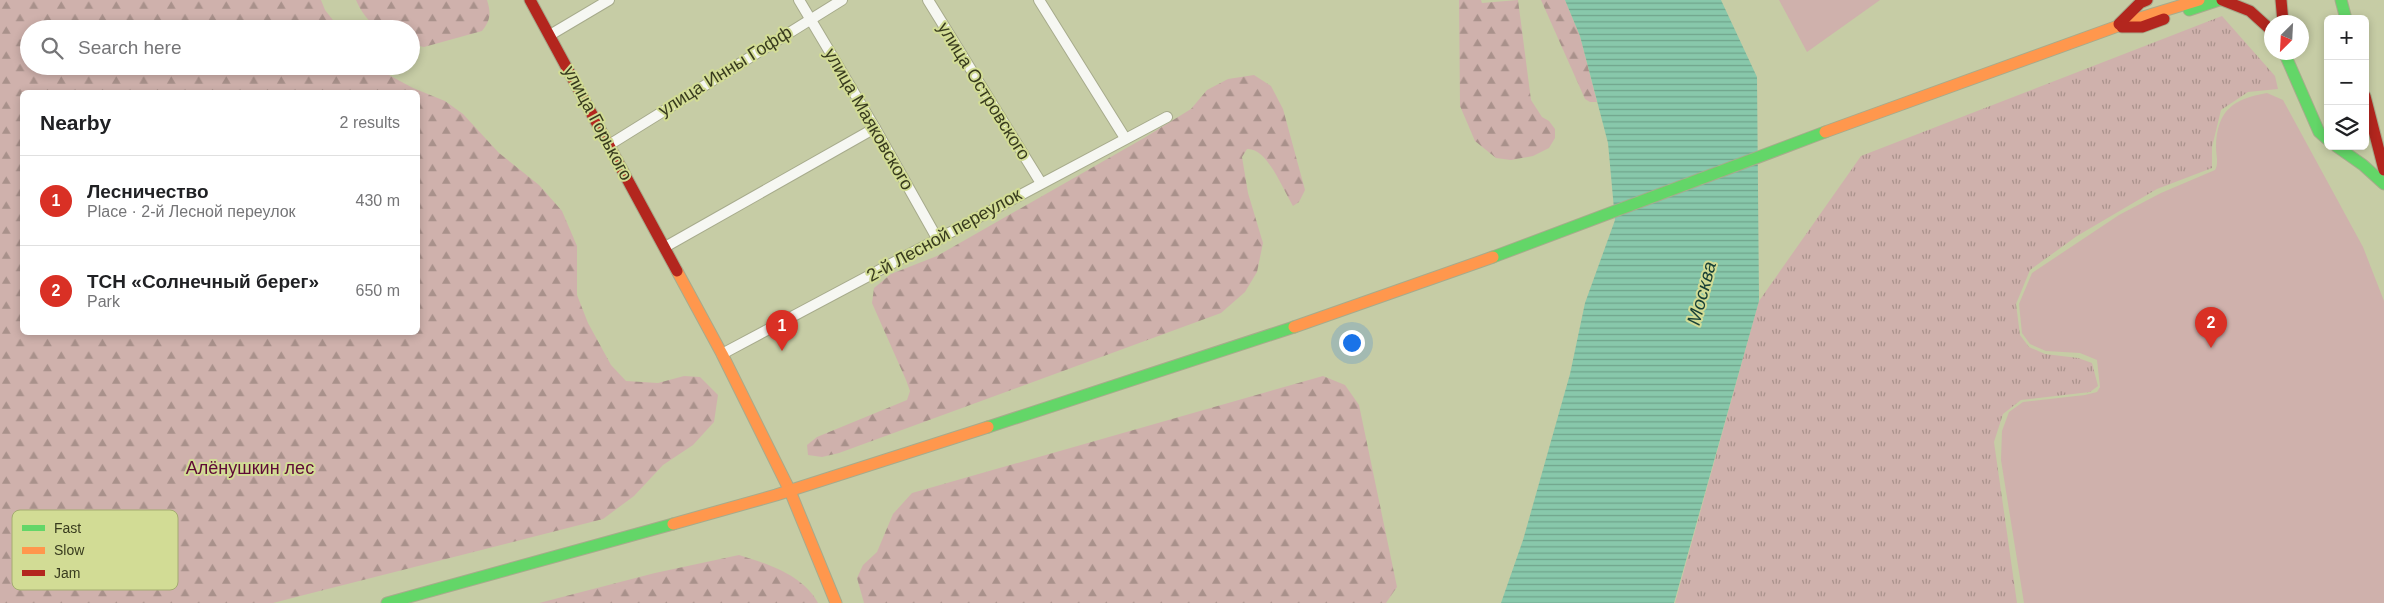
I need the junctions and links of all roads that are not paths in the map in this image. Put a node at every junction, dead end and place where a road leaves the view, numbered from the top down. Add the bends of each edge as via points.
1 (530, 0) edge
2 (609, 0) edge
3 (799, 0) edge
4 (842, 0) edge
5 (928, 0) edge
6 (1038, 0) edge
7 (2146, 0) edge
8 (2176, 0) edge
9 (2200, 0) edge
10 (2220, 0) edge
11 (2280, 0) edge
12 (2341, 0) edge
13 (2282, 15) edge
14 (2345, 15) edge
15 (2140, 18) junction
16 (810, 19) junction
17 (2264, 21) edge
18 (2116, 27) junction
19 (550, 35) junction
20 (2288, 60) edge
21 (2296, 60) edge
22 (2368, 105) edge
23 (1166, 117) dead end
24 (2372, 120) junction
25 (875, 128) junction
26 (2324, 128) edge
27 (2384, 130) edge
28 (2324, 136) edge
29 (2369, 136) edge
30 (1125, 138) junction
31 (609, 145) junction
32 (2341, 150) edge
33 (2384, 170) edge
34 (1041, 183) junction
35 (2384, 184) edge
36 (938, 240) junction
37 (665, 247) junction
38 (722, 354) junction
39 (790, 491) junction
40 (387, 603) edge
41 (836, 603) edge

1 - 19 main road, улица Горького
2 - 19 street
3 - 16 street, улица Маяковского
4 - 16 street, улица Инны Гофф
5 - 34 street, улица Островского
6 - 30 street
7 - 18 main road
8 - 15 main road
9 - 15 main road
10 - 17 main road via 2241,5
10 - 18 main road via 2142,27
11 - 13 main road
12 - 14 main road
15 - 18 main road
16 - 25 street, улица Маяковского
16 - 31 street, улица Инны Гофф
18 - 39 main road via 1880,111 1496,256 1261,339
19 - 31 main road, улица Горького
20 - 28 main road via 2319,132
21 - 26 main road
22 - 24 main road
23 - 30 street, 2-й Лесной переулок
24 - 27 main road
24 - 29 main road
24 - 33 main road
25 - 36 street, улица Маяковского
25 - 37 street
30 - 34 street, 2-й Лесной переулок
31 - 37 main road, улица Горького
32 - 35 main road
34 - 36 street, 2-й Лесной переулок
36 - 38 street, 2-й Лесной переулок
37 - 38 main road, улица Горького
38 - 39 main road, улица Горького
39 - 40 main road
39 - 41 main road, улица Горького

